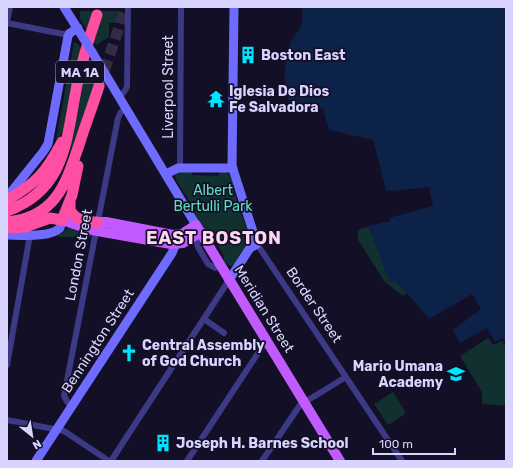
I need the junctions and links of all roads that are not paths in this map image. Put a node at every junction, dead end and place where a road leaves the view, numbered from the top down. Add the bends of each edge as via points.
1 (10, 7) edge
2 (128, 7) edge
3 (181, 7) edge
4 (234, 7) edge
5 (67, 8) edge
6 (97, 15) dead end
7 (7, 23) edge
8 (74, 31) junction
9 (99, 86) tunnel mouth
10 (119, 97) junction
11 (126, 108) junction
12 (68, 131) junction
13 (79, 145) junction
14 (180, 168) junction
15 (233, 168) junction
16 (166, 174) junction
17 (7, 198) edge
18 (70, 200) junction
19 (7, 211) edge
20 (62, 220) junction
21 (7, 222) edge
22 (97, 226) junction
23 (7, 228) edge
24 (198, 229) junction
25 (30, 235) junction
26 (7, 236) edge
27 (176, 240) junction
28 (257, 244) junction
29 (229, 280) junction
30 (204, 319) junction
31 (224, 333) dead end
32 (268, 342) junction
33 (7, 365) edge
34 (346, 377) junction
35 (304, 402) junction
36 (72, 406) junction
37 (7, 420) edge
38 (57, 429) junction
39 (339, 460) edge
40 (36, 461) edge
41 (110, 461) edge
42 (187, 461) edge
43 (262, 461) edge
44 (402, 461) edge

1 - 7 street
2 - 10 street via 127,85
3 - 14 street, Liverpool Street
4 - 15 main road, Border Street
5 - 8 main road, Meridian Street
6 - 12 highway, MA 1A via 79,73
7 - 8 street via 63,34
8 - 10 main road, Meridian Street, bridge via 84,39
8 - 17 main road via 68,35 48,144
9 - 13 highway, MA 1A
10 - 11 main road, Meridian Street
11 - 16 main road, Meridian Street
11 - 22 street, London Street via 120,112 118,118
12 - 17 highway via 38,178 26,189
12 - 19 highway, MA 1A via 62,160 49,181 31,198
13 - 18 highway via 77,175
13 - 21 highway, MA 1A via 68,177 56,198 33,216
14 - 15 main road
14 - 16 main road
15 - 28 main road, Border Street
16 - 24 main road, Meridian Street
18 - 20 highway
18 - 22 highway via 70,210 74,216
20 - 22 main road
20 - 23 highway via 51,217 27,227
20 - 25 main road via 56,232
22 - 27 main road via 106,222
22 - 36 street, London Street via 64,396
24 - 27 main road via 184,233
24 - 29 main road, Meridian Street
25 - 26 main road
25 - 33 street
27 - 36 main road, Bennington Street via 172,254
28 - 29 main road via 250,248
28 - 34 street, Border Street
29 - 30 street
29 - 32 main road, Meridian Street
30 - 31 street
30 - 41 street
32 - 35 main road, Meridian Street
32 - 42 street via 262,347
34 - 35 street
34 - 44 street, Border Street
35 - 39 main road, Meridian Street
35 - 43 street
36 - 38 main road, Bennington Street
37 - 38 street
38 - 40 main road, Bennington Street
38 - 41 street via 66,431

